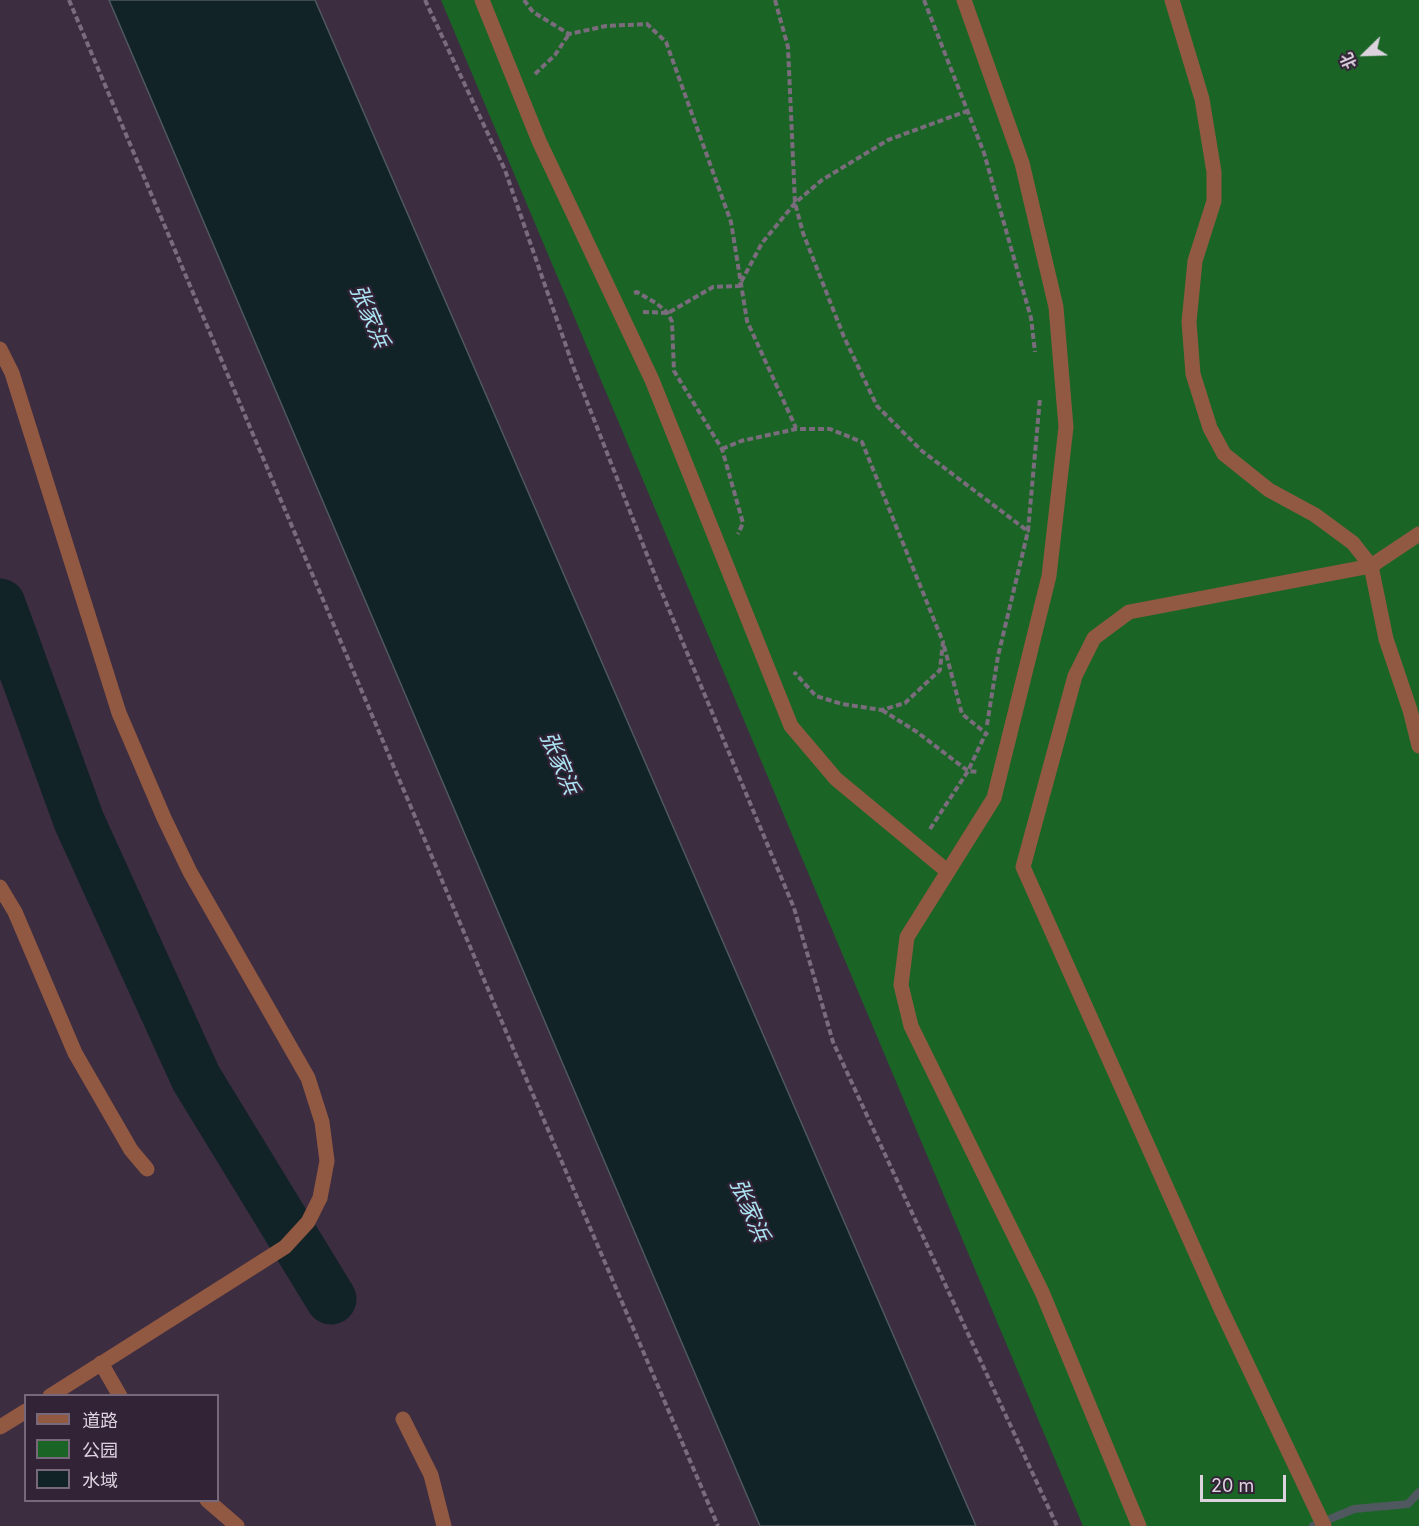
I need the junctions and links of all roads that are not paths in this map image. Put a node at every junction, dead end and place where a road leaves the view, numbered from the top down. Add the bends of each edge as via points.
1 (482, 0) edge
2 (963, 0) edge
3 (1172, 0) edge
4 (0, 350) edge
5 (1419, 534) edge
6 (1371, 566) junction
7 (1419, 746) edge
8 (946, 871) junction
9 (0, 887) edge
10 (147, 1169) dead end
11 (101, 1362) junction
12 (52, 1394) edge
13 (119, 1394) edge
14 (24, 1412) edge
15 (403, 1419) dead end
16 (0, 1427) edge
17 (209, 1502) edge
18 (237, 1526) edge
19 (444, 1526) edge
20 (1139, 1526) edge
21 (1324, 1526) edge

1 - 8 lane via 539,141 652,380 790,726 836,779
2 - 8 lane via 1022,163 1056,307 1066,427 1049,576 994,798
3 - 6 lane via 1202,99 1214,172 1215,201 1195,261 1189,322 1193,374 1210,428 1224,453 1269,490 1315,515 1353,543
4 - 11 lane via 12,373 119,713 190,872 308,1078 322,1122 327,1161 320,1198 308,1222 285,1247
5 - 6 lane
6 - 7 lane via 1386,639
6 - 21 lane via 1129,612 1094,638 1075,676 1023,867 1220,1307
8 - 20 lane via 907,937 901,985 910,1026 1042,1292
9 - 10 lane via 15,912 75,1053 131,1149
11 - 12 lane
11 - 13 lane
14 - 16 lane
15 - 19 lane via 431,1475
17 - 18 lane

